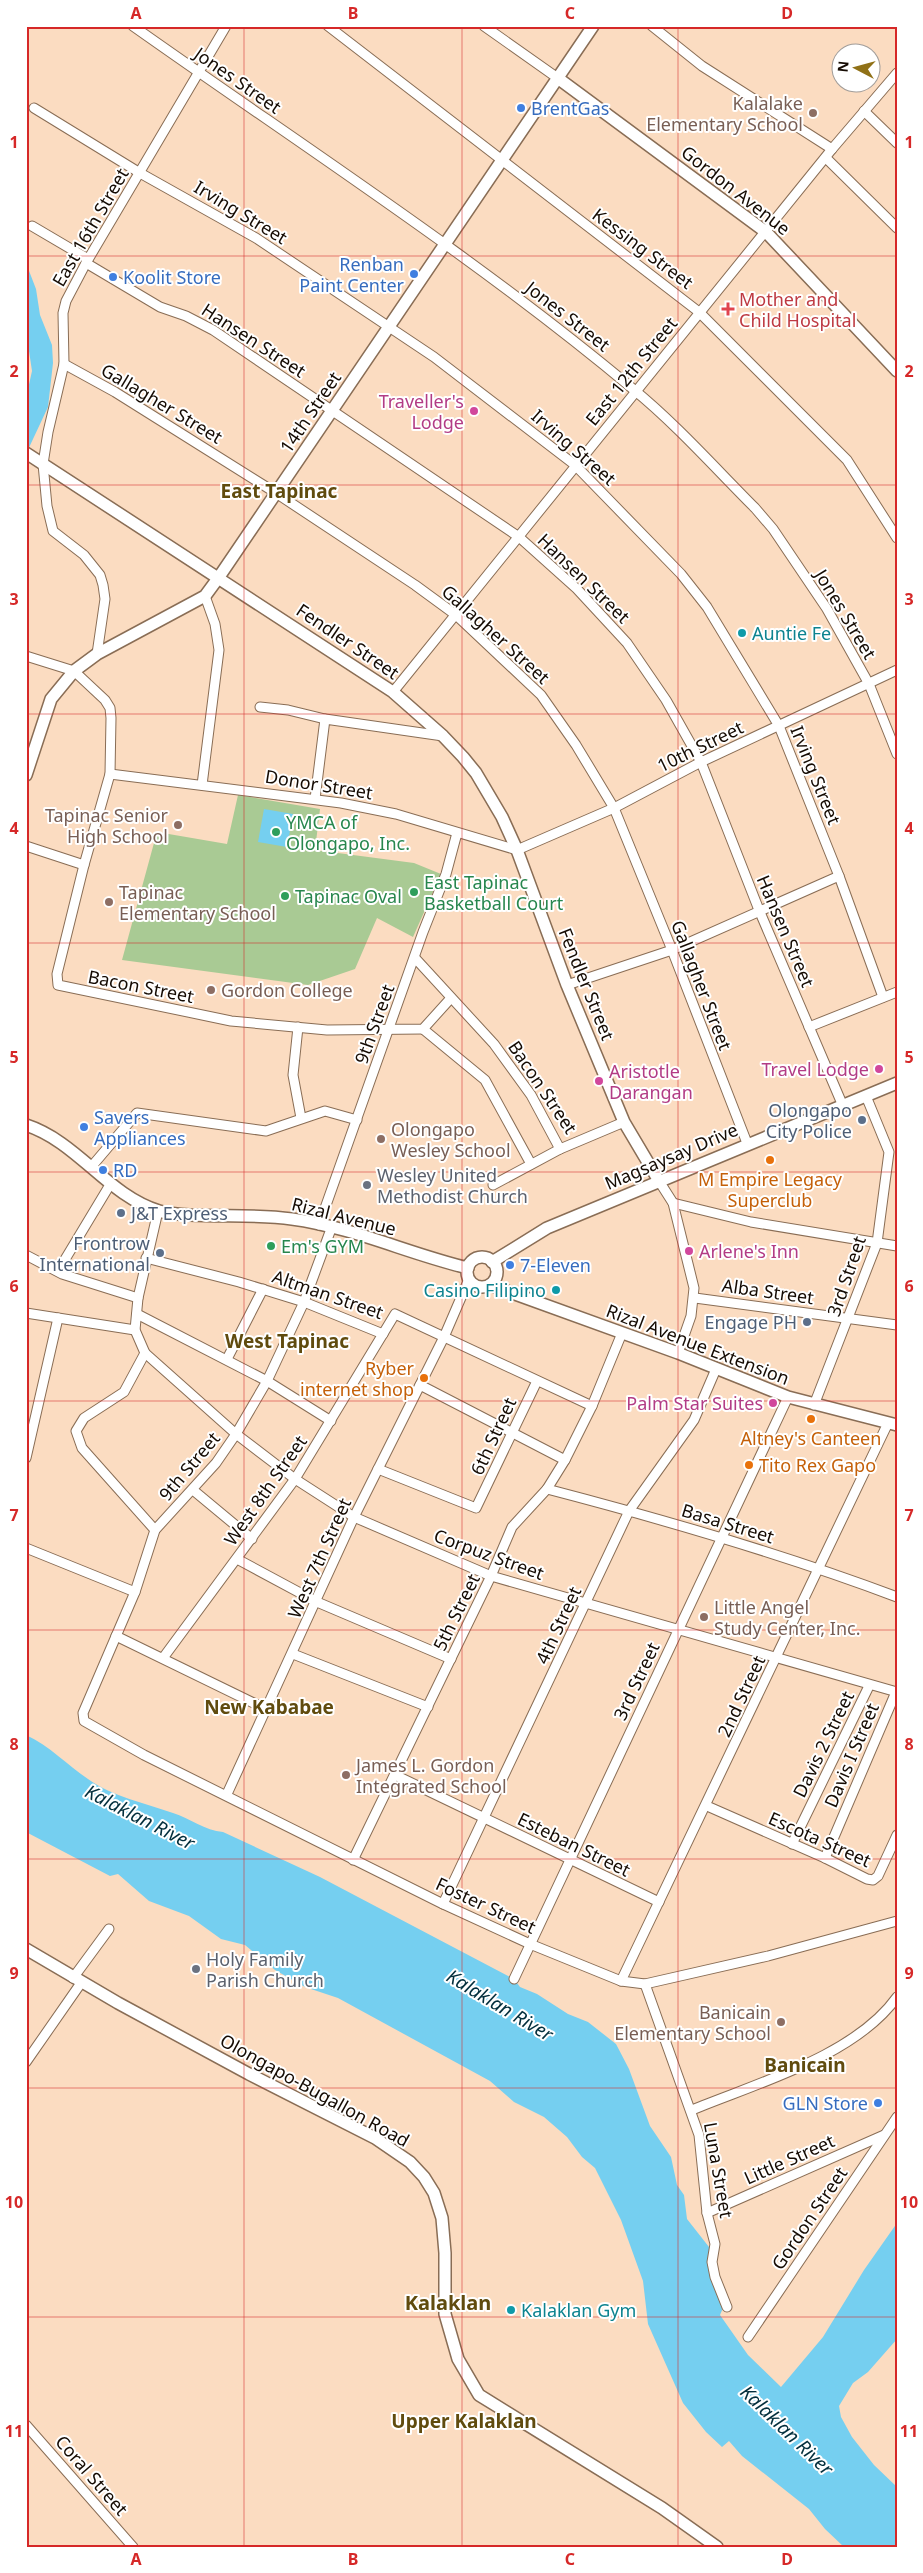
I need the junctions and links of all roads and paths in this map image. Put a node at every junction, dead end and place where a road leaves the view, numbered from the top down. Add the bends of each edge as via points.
1 (133, 26) edge
2 (226, 26) edge
3 (328, 26) edge
4 (484, 26) edge
5 (594, 26) edge
6 (652, 26) edge
7 (198, 73) junction
8 (897, 73) edge
9 (559, 79) junction
10 (34, 108) dead end
11 (864, 111) junction
12 (897, 143) edge
13 (832, 149) junction
14 (826, 158) junction
15 (504, 162) junction
16 (140, 173) junction
17 (32, 226) dead end
18 (897, 228) edge
19 (766, 232) junction
20 (445, 245) junction
21 (87, 261) junction
22 (699, 312) junction
23 (389, 327) junction
24 (64, 364) junction
25 (897, 371) edge
26 (636, 390) junction
27 (333, 411) junction
28 (35, 458) edge
29 (576, 465) junction
30 (276, 493) junction
31 (519, 537) junction
32 (897, 538) edge
33 (219, 577) junction
34 (205, 596) junction
35 (456, 615) junction
36 (98, 654) junction
37 (26, 656) edge
38 (897, 670) edge
39 (74, 671) junction
40 (869, 684) junction
41 (393, 692) junction
42 (260, 707) dead end
43 (325, 719) junction
44 (779, 726) junction
45 (442, 736) junction
46 (897, 754) edge
47 (28, 761) edge
48 (701, 762) junction
49 (110, 774) junction
50 (26, 775) edge
51 (202, 785) junction
52 (315, 798) junction
53 (614, 808) junction
54 (456, 833) junction
55 (26, 846) edge
56 (517, 850) junction
57 (84, 864) junction
58 (839, 876) junction
59 (759, 910) junction
60 (672, 950) junction
61 (415, 958) junction
62 (567, 985) junction
63 (897, 992) edge
64 (451, 998) junction
65 (883, 998) junction
66 (298, 1027) junction
67 (809, 1027) junction
68 (423, 1030) junction
69 (388, 1031) junction
70 (897, 1083) edge
71 (866, 1096) junction
72 (843, 1106) junction
73 (301, 1118) junction
74 (357, 1120) junction
75 (624, 1122) junction
76 (26, 1125) edge
77 (746, 1143) junction
78 (560, 1148) junction
79 (893, 1152) edge
80 (530, 1164) junction
81 (92, 1166) junction
82 (659, 1181) junction
83 (111, 1183) junction
84 (493, 1186) dead end
85 (673, 1203) junction
86 (158, 1211) junction
87 (319, 1225) junction
88 (331, 1228) junction
89 (877, 1243) junction
90 (897, 1246) edge
91 (26, 1255) edge
92 (146, 1258) junction
93 (492, 1262) junction
94 (58, 1272) junction
95 (468, 1274) junction
96 (490, 1285) junction
97 (263, 1289) junction
98 (138, 1298) junction
99 (695, 1298) junction
100 (304, 1302) junction
101 (26, 1313) edge
102 (137, 1314) junction
103 (58, 1318) junction
104 (849, 1319) junction
105 (897, 1325) edge
106 (136, 1330) junction
107 (622, 1333) junction
108 (383, 1334) junction
109 (444, 1337) junction
110 (678, 1353) junction
111 (145, 1354) junction
112 (227, 1359) junction
113 (716, 1369) junction
114 (267, 1381) junction
115 (537, 1381) junction
116 (420, 1385) junction
117 (788, 1397) junction
118 (814, 1405) junction
119 (592, 1406) junction
120 (332, 1421) junction
121 (893, 1424) edge
122 (512, 1432) junction
123 (236, 1434) junction
124 (26, 1458) edge
125 (565, 1460) junction
126 (378, 1469) junction
127 (295, 1479) junction
128 (548, 1489) junction
129 (193, 1490) junction
130 (629, 1511) junction
131 (354, 1517) junction
132 (155, 1530) junction
133 (252, 1538) junction
134 (722, 1538) junction
135 (26, 1548) edge
136 (237, 1559) junction
137 (820, 1568) junction
138 (491, 1576) junction
139 (135, 1592) junction
140 (897, 1597) edge
141 (317, 1602) junction
142 (586, 1604) junction
143 (678, 1631) junction
144 (116, 1636) junction
145 (293, 1654) junction
146 (163, 1658) junction
147 (777, 1658) junction
148 (451, 1659) junction
149 (869, 1686) junction
150 (896, 1692) edge
151 (428, 1707) junction
152 (266, 1710) junction
153 (88, 1724) joint
154 (394, 1775) junction
155 (227, 1794) junction
156 (707, 1806) junction
157 (484, 1818) junction
158 (897, 1835) edge
159 (792, 1844) junction
160 (825, 1858) junction
161 (353, 1860) junction
162 (570, 1861) junction
163 (659, 1902) junction
164 (443, 1904) junction
165 (897, 1922) edge
166 (109, 1928) dead end
167 (530, 1944) junction
168 (26, 1949) edge
169 (514, 1979) dead end
170 (77, 1980) junction
171 (621, 1981) junction
172 (645, 1984) junction
173 (897, 1997) edge
174 (26, 2062) edge
175 (692, 2110) junction
176 (897, 2117) edge
177 (884, 2134) junction
178 (707, 2212) junction
179 (727, 2307) dead end
180 (748, 2337) dead end
181 (26, 2425) edge
182 (133, 2547) edge
183 (717, 2547) edge

1 - 7 street, Jones Street
2 - 7 street, East 16th Street
3 - 15 street, Kessing Street
4 - 9 street, Gordon Avenue
5 - 9 main road, 14th Street
6 - 13 street via 702,66
7 - 16 street, East 16th Street
7 - 20 street, Jones Street
8 - 11 street, East 12th Street
9 - 15 main road, 14th Street
9 - 19 main road, Gordon Avenue
10 - 16 street, Irving Street
11 - 12 street
11 - 13 street, East 12th Street
13 - 14 street, East 12th Street
14 - 18 street
14 - 19 street, East 12th Street
15 - 20 main road, 14th Street
15 - 22 street, Kessing Street
16 - 21 street, East 16th Street
16 - 23 street, Irving Street via 256,238
17 - 21 street, Hansen Street
19 - 22 street, East 12th Street
19 - 25 main road, Gordon Avenue
20 - 23 main road, 14th Street
20 - 26 street, Jones Street via 543,316
21 - 24 street, East 16th Street via 63,313
21 - 27 street, Hansen Street via 160,306 213,330
22 - 26 street, East 12th Street
22 - 32 street, Kessing Street via 847,460
23 - 27 main road, 14th Street
23 - 29 street, Irving Street via 482,392
24 - 28 street, East 16th Street via 46,438
24 - 30 street, Gallagher Street via 115,392
26 - 29 street, East 12th Street
26 - 40 street, Jones Street via 756,508 773,529 827,609
27 - 30 main road, 14th Street
27 - 31 street, Hansen Street
28 - 33 main road, Fendler Street
28 - 36 street, East 16th Street via 53,531 84,555 103,585 105,599
29 - 31 street, East 12th Street
29 - 44 street, Irving Street via 696,592
30 - 33 main road, 14th Street
30 - 35 street, Gallagher Street via 415,584
31 - 35 street, East 12th Street
31 - 48 street, Hansen Street via 576,588 627,643 666,700
33 - 34 main road, 14th Street
33 - 41 main road, Fendler Street
34 - 36 main road, 14th Street
34 - 51 street via 216,624 219,650
35 - 41 street, East 12th Street
35 - 53 street, Gallagher Street via 541,695
36 - 39 main road, 14th Street
37 - 39 street
38 - 40 street, 10th Street
39 - 47 main road, 14th Street via 51,699
39 - 49 street via 110,708
40 - 44 street, 10th Street
40 - 46 street, Jones Street
41 - 45 main road, Fendler Street
42 - 43 street
43 - 45 street
43 - 52 street
44 - 48 street, 10th Street
44 - 58 street, Irving Street
45 - 56 main road, Fendler Street via 476,773
47 - 50 main road, 14th Street
48 - 53 street, 10th Street
48 - 59 street, Hansen Street
49 - 51 street, Donor Street
49 - 57 street
51 - 52 street, Donor Street
52 - 54 street, Donor Street via 396,814
53 - 56 street, 10th Street
53 - 60 street, Gallagher Street
54 - 56 street, Donor Street
54 - 61 street, 9th Street via 446,874
55 - 57 street
56 - 62 main road, Fendler Street
57 - 66 street, Bacon Street via 56,974 57,983 62,987 232,1020
58 - 59 street
58 - 65 street, Irving Street
59 - 60 street
59 - 67 street, Hansen Street
60 - 62 street
60 - 77 street, Gallagher Street
61 - 64 street, Bacon Street
61 - 69 street, 9th Street
62 - 75 main road, Fendler Street
63 - 65 street
64 - 68 street
64 - 78 street, Bacon Street via 494,1044 531,1095
65 - 67 street
66 - 69 street, Bacon Street
66 - 73 street via 293,1075
67 - 72 street, Hansen Street
68 - 69 street, Bacon Street
68 - 80 street via 485,1080
69 - 74 street, 9th Street
70 - 71 main road, Magsaysay Drive
71 - 72 main road, Magsaysay Drive
71 - 79 street, 3rd Street
72 - 77 main road, Magsaysay Drive
73 - 74 street via 325,1111
73 - 81 street via 266,1131 137,1114
74 - 87 street, 9th Street
75 - 78 street, Bacon Street
75 - 82 main road, Fendler Street
76 - 81 main road, Rizal Avenue via 53,1136
77 - 82 main road, Magsaysay Drive
78 - 80 street
79 - 89 street, 3rd Street
80 - 84 street
81 - 83 main road, Rizal Avenue
82 - 85 street, Fendler Street
82 - 93 main road, Magsaysay Drive via 548,1228
83 - 86 main road, Rizal Avenue
83 - 94 street
85 - 89 street via 751,1222
85 - 99 street, Fendler Street
86 - 87 main road, Rizal Avenue via 292,1219
86 - 92 street, Corpuz Street
87 - 88 main road, Rizal Avenue
88 - 95 main road, Rizal Avenue
88 - 100 street, 9th Street
89 - 90 street
89 - 104 street, 3rd Street
91 - 94 street
92 - 97 street, Altman Street
92 - 98 street, Corpuz Street
93 - 95 main road via 480,1258 472,1261
93 - 96 main road via 496,1274
94 - 98 street
95 - 96 main road via 476,1286
95 - 109 street, West 7th Street
96 - 107 main road, Rizal Avenue Extension
97 - 100 street, Altman Street
97 - 112 street
98 - 102 street, Corpuz Street
99 - 104 street, Alba Street
99 - 110 street, Fendler Street
100 - 108 street, Altman Street
100 - 114 street, 9th Street
101 - 103 street
102 - 106 street, Corpuz Street
102 - 112 street
103 - 106 street
103 - 124 street
104 - 105 street, Alba Street
104 - 118 street, 3rd Street
106 - 111 street, Corpuz Street
107 - 110 main road, Rizal Avenue Extension
107 - 119 street, 5th Street
108 - 109 street, Altman Street via 396,1314
108 - 120 street, West 8th Street
109 - 115 street, Altman Street
109 - 116 street, West 7th Street
110 - 113 main road, Rizal Avenue Extension
111 - 123 street, Corpuz Street
111 - 132 street via 124,1392 84,1418 76,1431 82,1448
112 - 114 street
113 - 117 main road, Rizal Avenue Extension
113 - 130 street, 4th Street via 694,1420
114 - 120 street
114 - 123 street, 9th Street
115 - 119 street, Altman Street
115 - 122 street, 6th Street
116 - 122 street
116 - 126 street, West 7th Street
117 - 118 main road, Rizal Avenue Extension
117 - 134 street, 3rd Street
118 - 121 main road, Rizal Avenue Extension
119 - 125 street, 5th Street
120 - 127 street, West 8th Street
121 - 137 street, 2nd Street
122 - 125 street
122 - 126 street, 6th Street via 478,1505 473,1508
123 - 127 street, Corpuz Street
123 - 129 street, 9th Street
125 - 128 street, 5th Street
126 - 131 street, West 7th Street
127 - 131 street, Corpuz Street
127 - 133 street, West 8th Street
128 - 130 street, Basa Street
128 - 138 street, 5th Street via 512,1527
129 - 132 street, 9th Street
129 - 133 street
130 - 134 street, Basa Street
130 - 142 street, 4th Street
131 - 138 street, Corpuz Street
131 - 141 street, West 7th Street
132 - 139 street, 9th Street
133 - 136 street, West 8th Street
134 - 137 street, Basa Street
134 - 143 street, 3rd Street
135 - 139 street
136 - 141 street
136 - 146 street, West 8th Street
137 - 140 street, Basa Street
137 - 147 street, 2nd Street
138 - 142 street, Corpuz Street
138 - 148 street, 5th Street
139 - 144 street, 9th Street
141 - 145 street, West 7th Street
141 - 148 street
142 - 143 street, Corpuz Street
142 - 157 street, 4th Street
143 - 147 street, Corpuz Street
143 - 162 street, 3rd Street
144 - 146 street
144 - 153 street, 9th Street via 84,1713 83,1720
145 - 151 street
145 - 152 street, West 7th Street
146 - 152 street
147 - 149 street, Corpuz Street
147 - 156 street, 2nd Street
148 - 151 street, 5th Street
149 - 150 street, Corpuz Street
149 - 159 street, Davis 2 Street
150 - 160 street, Davis I Street
151 - 154 street, 5th Street
152 - 155 street, West 7th Street
153 - 155 street, Foster Street
154 - 157 street, Esteban Street
154 - 161 street, 5th Street
155 - 161 street, Foster Street
156 - 159 street, Escota Street
156 - 163 street, 2nd Street
157 - 162 street, Esteban Street
157 - 164 street, 4th Street
158 - 160 street, Escota Street via 878,1876 873,1880 866,1880
159 - 160 street, Escota Street
161 - 164 street, Foster Street
162 - 163 street, Esteban Street
162 - 167 street, 3rd Street
163 - 171 street, 2nd Street
164 - 167 street, Foster Street
165 - 172 street, Foster Street
166 - 170 street
167 - 169 street, 3rd Street
167 - 171 street, Foster Street
168 - 170 main road, Olongapo-Bugallon Road
170 - 174 street
170 - 183 main road, Olongapo-Bugallon Road via 375,2138 410,2162 434,2193 442,2218 445,2314 458,2359 479,2395 662,2508
171 - 172 street, Foster Street
172 - 175 street, Luna Street
173 - 175 street via 874,2022 829,2054
175 - 178 street, Luna Street via 700,2142
176 - 177 street, Gordon Street
177 - 178 street, Little Street
177 - 180 street, Gordon Street
178 - 179 street, Luna Street via 714,2236 712,2262 715,2278
181 - 182 street, Coral Street

